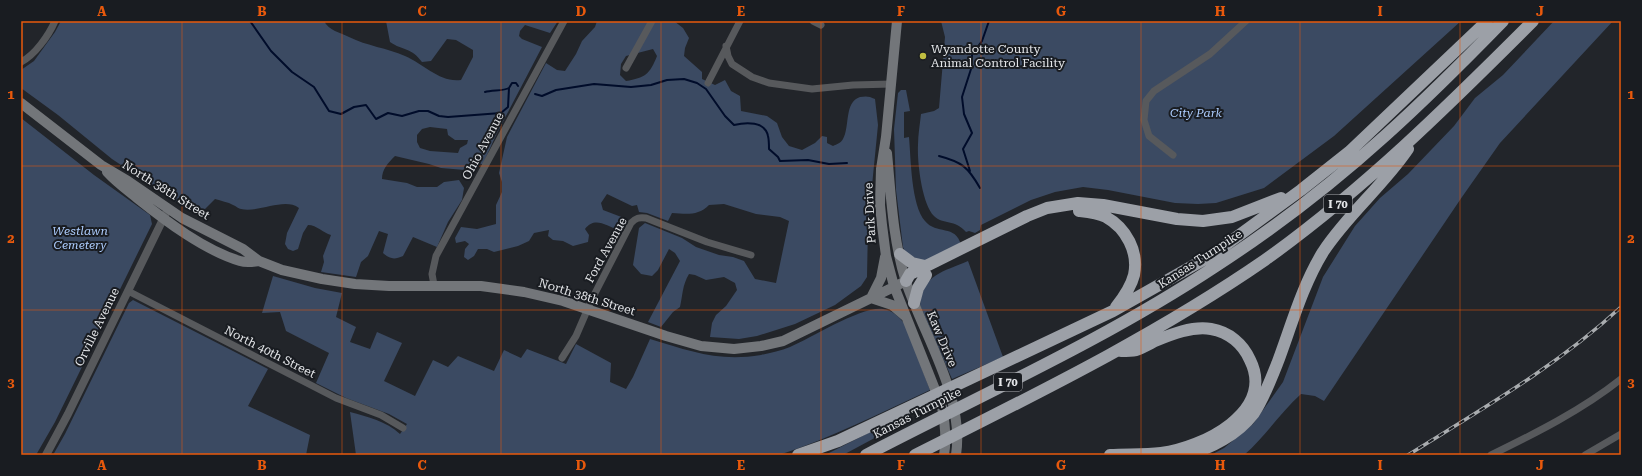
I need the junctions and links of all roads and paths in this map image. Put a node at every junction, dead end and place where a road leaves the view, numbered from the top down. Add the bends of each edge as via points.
1 (55, 21) edge
2 (564, 21) edge
3 (652, 21) edge
4 (740, 21) edge
5 (813, 21) edge
6 (897, 21) edge
7 (1246, 21) edge
8 (1487, 21) edge
9 (1504, 21) edge
10 (1533, 21) edge
11 (821, 25) dead end
12 (726, 46) junction
13 (21, 62) edge
14 (626, 68) dead end
15 (708, 83) dead end
16 (892, 84) junction
17 (21, 103) edge
18 (1418, 134) junction
19 (886, 137) junction
20 (1173, 155) dead end
21 (101, 165) junction
22 (1301, 190) junction
23 (168, 209) junction
24 (163, 219) junction
25 (991, 239) junction
26 (900, 254) junction
27 (751, 255) dead end
28 (886, 256) junction
29 (259, 261) junction
30 (932, 268) junction
31 (906, 281) junction
32 (434, 285) junction
33 (894, 286) junction
34 (128, 291) junction
35 (871, 298) junction
36 (914, 303) junction
37 (588, 310) junction
38 (1113, 311) junction
39 (907, 318) junction
40 (1115, 352) junction
41 (562, 358) dead end
42 (1621, 379) edge
43 (403, 428) dead end
44 (1621, 434) edge
45 (838, 441) junction
46 (917, 454) edge
47 (46, 455) edge
48 (798, 455) edge
49 (813, 455) edge
50 (866, 455) edge
51 (944, 455) edge
52 (956, 455) edge
53 (1110, 455) edge
54 (1113, 455) edge
55 (1185, 455) edge
56 (1491, 455) edge
57 (1585, 455) edge

1 - 13 street via 36,49
2 - 32 street, Ohio Avenue via 436,256 432,274
3 - 14 street
4 - 12 street
5 - 11 street
6 - 16 main road, Park Drive
7 - 20 street via 1210,54 1154,91 1146,102 1144,120 1149,136
8 - 22 highway via 1349,152
9 - 50 highway, Kansas Turnpike / I 70 via 1385,137 1300,207 1217,266 1107,331
10 - 18 highway, I 70
12 - 15 street
12 - 16 street via 732,64 752,77 769,83 812,89
16 - 19 main road, Park Drive
17 - 21 main road, North 38th Street
18 - 40 highway, I 70 via 1356,189 1265,259 1204,300
18 - 55 highway via 1394,169 1351,214 1323,253 1305,290 1269,384 1253,414 1220,442
19 - 26 main road, Park Drive via 889,185
19 - 28 main road, Park Drive via 880,198
21 - 23 main road, North 38th Street via 134,184
21 - 24 main road, North 38th Street via 117,182
22 - 25 highway via 1232,217 1203,221 1177,219 1103,205 1078,203 1046,208 1027,216
22 - 38 highway via 1212,255
23 - 24 street, Orville Avenue
23 - 29 main road, North 38th Street via 243,249
24 - 29 main road, North 38th Street via 227,255 250,263
24 - 34 street, Orville Avenue
25 - 30 highway
25 - 38 highway via 1042,217 1077,210 1106,217 1128,238 1135,262 1129,289
26 - 30 highway via 912,263
26 - 31 main road, Park Drive
27 - 37 street, Ford Avenue via 707,242 646,218 639,218 632,223
28 - 33 main road, Park Drive
28 - 35 main road via 881,278
29 - 32 main road, North 38th Street via 282,270 355,284
30 - 31 highway via 910,274
30 - 36 highway via 918,288
31 - 33 main road, North 38th Street
31 - 36 main road, Kaw Drive
32 - 37 main road, North 38th Street via 480,286 524,292
33 - 35 main road, North 38th Street
33 - 39 main road, Kaw Drive
34 - 43 street, North 40th Street via 336,398 381,415
34 - 47 street, Orville Avenue
35 - 37 main road, North 38th Street via 783,341 734,349 694,344
35 - 39 main road via 892,305
36 - 52 main road, Kaw Drive via 946,380 957,434
37 - 41 street, Ford Avenue
38 - 45 highway
39 - 51 main road, Kaw Drive via 942,406 946,443
40 - 46 highway, I 70
40 - 54 highway via 1137,350 1167,336 1191,329 1211,329 1237,341 1251,361 1255,378 1253,394 1244,412 1204,440 1161,453
42 - 56 street via 1599,397 1565,417
44 - 57 street
45 - 48 highway
45 - 49 highway
53 - 54 highway

